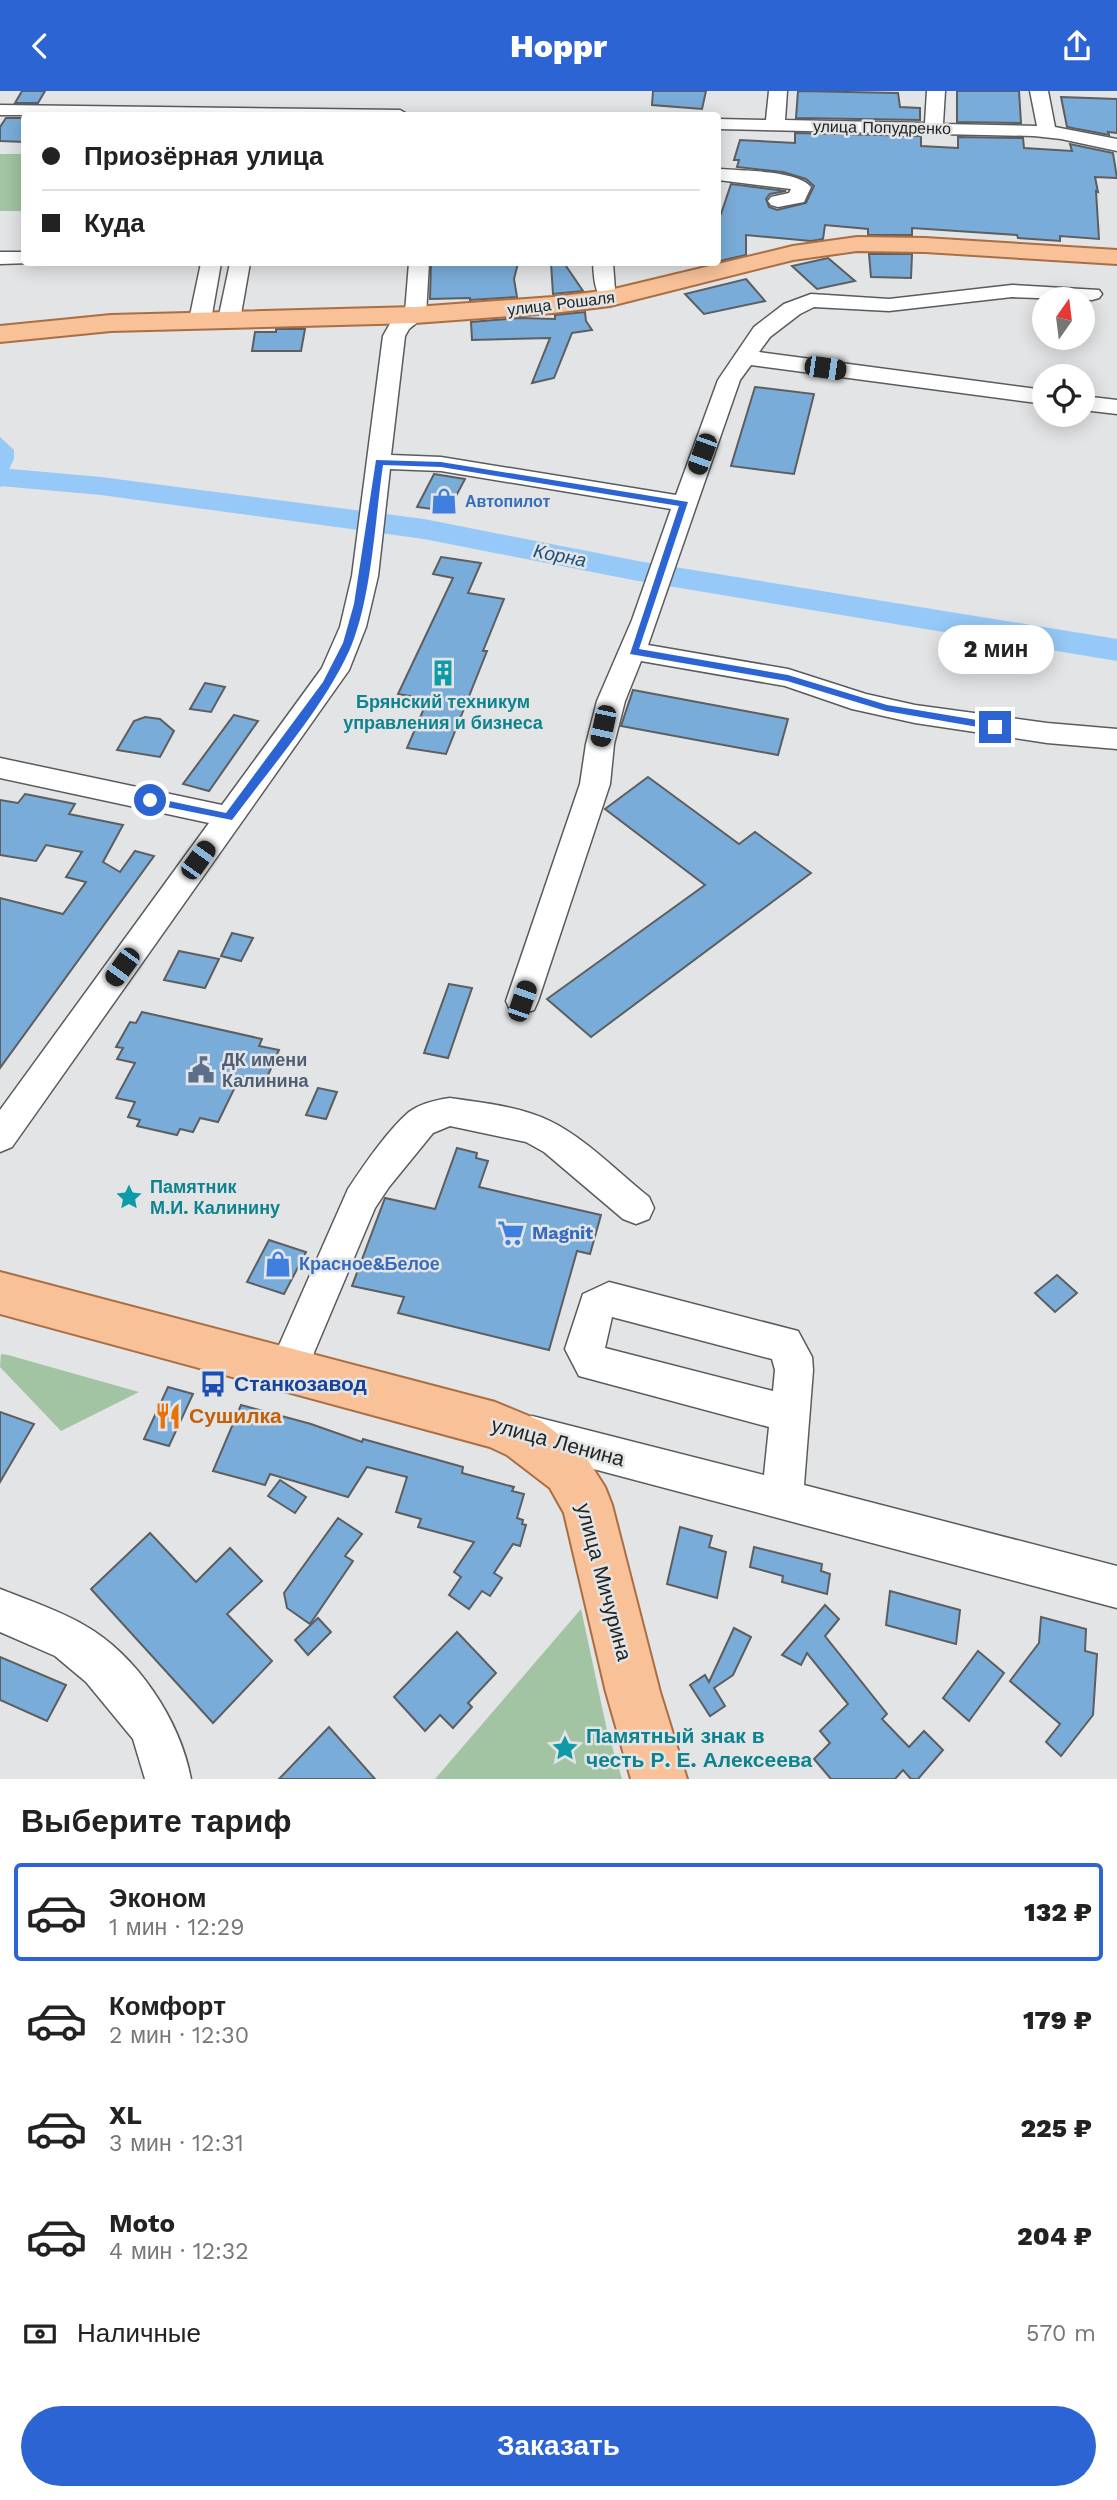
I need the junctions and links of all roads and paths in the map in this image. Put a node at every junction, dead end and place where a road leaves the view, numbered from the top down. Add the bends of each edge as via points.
1 (299, 91) edge
2 (778, 91) edge
3 (936, 91) edge
4 (1039, 91) edge
5 (0, 110) edge
6 (195, 112) edge
7 (292, 112) edge
8 (726, 125) edge
9 (775, 126) junction
10 (934, 128) junction
11 (1047, 131) junction
12 (1117, 145) edge
13 (721, 174) edge
14 (721, 180) edge
15 (778, 201) dead end
16 (1117, 257) edge
17 (0, 258) edge
18 (21, 258) edge
19 (210, 266) edge
20 (239, 266) edge
21 (419, 266) edge
22 (603, 266) edge
23 (707, 269) edge
24 (1032, 292) edge
25 (610, 298) junction
26 (415, 315) junction
27 (351, 316) junction
28 (200, 320) junction
29 (229, 320) junction
30 (0, 334) edge
31 (394, 336) junction
32 (743, 357) junction
33 (1032, 395) edge
34 (1095, 404) edge
35 (1117, 407) edge
36 (379, 462) junction
37 (684, 504) junction
38 (633, 651) junction
39 (1117, 739) edge
40 (0, 768) edge
41 (228, 817) junction
42 (522, 1001) dead end
43 (0, 1137) edge
44 (636, 1207) dead end
45 (0, 1293) edge
46 (288, 1369) junction
47 (790, 1415) junction
48 (495, 1425) junction
49 (782, 1499) junction
50 (1117, 1587) edge
51 (0, 1610) edge
52 (168, 1779) edge
53 (659, 1779) edge

1 - 7 street
2 - 9 street
3 - 10 street
4 - 11 street
5 - 6 street
8 - 9 street, улица Попудренко
8 - 13 street via 729,151
9 - 10 street, улица Попудренко
10 - 11 street, улица Попудренко
11 - 12 street, улица Попудренко
14 - 15 street via 791,182 801,187 797,198
16 - 23 main road, улица Рошаля via 857,244
17 - 18 street
19 - 28 street
20 - 29 street
21 - 26 street
22 - 25 street
23 - 25 main road, улица Рошаля
24 - 32 street via 889,305 811,300 770,325
25 - 26 main road, улица Рошаля
26 - 27 main road, улица Рошаля
26 - 31 street via 400,325
27 - 29 main road, улица Рошаля
27 - 31 street via 380,323
28 - 29 main road, улица Рошаля
28 - 30 main road, улица Рошаля
31 - 36 street
32 - 33 street
32 - 37 street via 729,380
34 - 35 street
36 - 37 street via 441,464
36 - 41 street via 353,627 335,670
37 - 38 street
38 - 39 street via 788,678 915,714
38 - 42 street via 611,701 595,784
40 - 41 street
41 - 43 street
44 - 46 street via 538,1131 468,1114 434,1115 421,1122 361,1200
45 - 46 main road, улица Ленина
46 - 48 main road, улица Ленина
47 - 47 street via 793,1357 784,1344 609,1299 596,1306 584,1349 593,1363
47 - 49 street
48 - 49 street, улица Ленина
48 - 53 main road, улица Мичурина via 546,1453 567,1471 587,1505
49 - 50 street, улица Ленина
51 - 52 street via 66,1639 99,1664 148,1721

